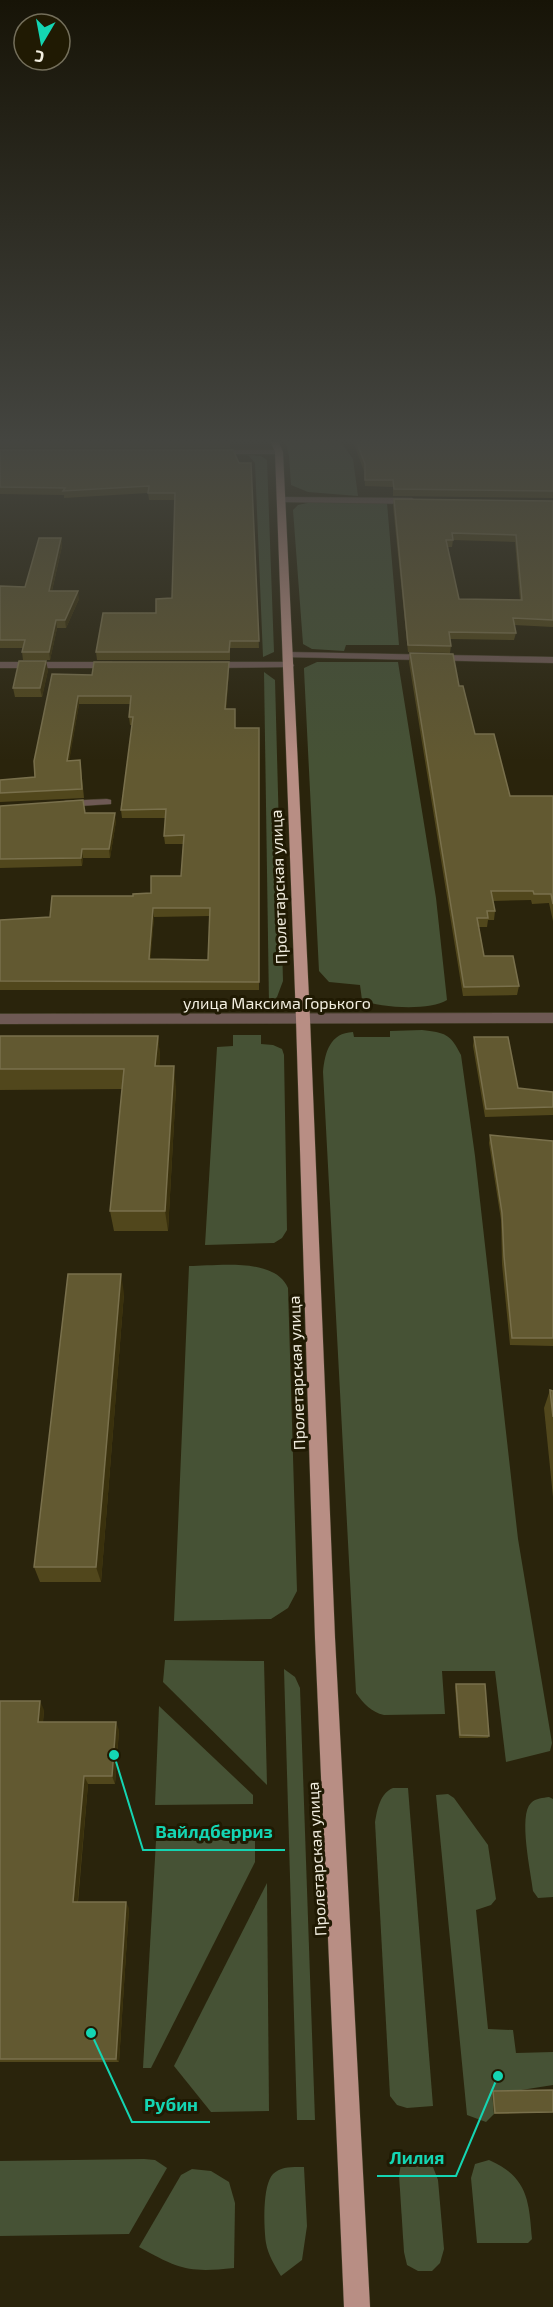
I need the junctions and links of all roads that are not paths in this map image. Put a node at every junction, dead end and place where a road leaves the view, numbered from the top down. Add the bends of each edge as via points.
1 (283, 546) edge
2 (288, 660) junction
3 (553, 660) edge
4 (0, 665) edge
5 (119, 665) edge
6 (203, 665) edge
7 (107, 802) dead end
8 (47, 805) edge
9 (303, 1018) junction
10 (553, 1018) edge
11 (0, 1019) edge
12 (357, 2307) edge

1 - 2 main road, Пролетарская улица
2 - 3 street
2 - 6 street
2 - 9 main road, Пролетарская улица
4 - 5 street
7 - 8 street
9 - 10 street, улица Максима Горького
9 - 11 street, улица Максима Горького
9 - 12 main road, Пролетарская улица via 326,1649

